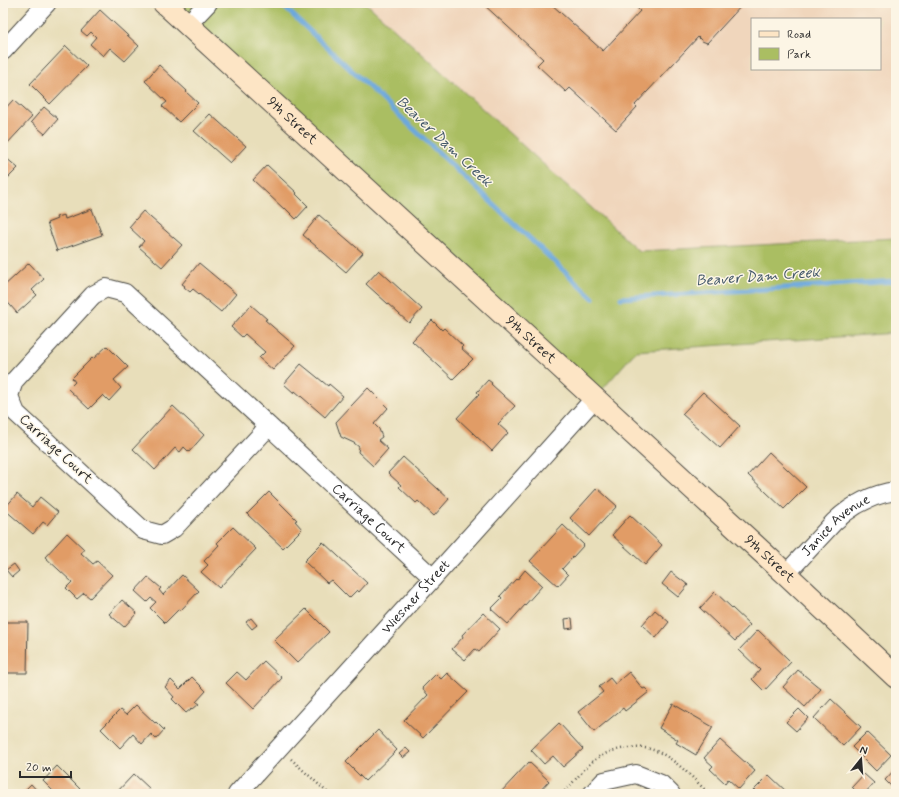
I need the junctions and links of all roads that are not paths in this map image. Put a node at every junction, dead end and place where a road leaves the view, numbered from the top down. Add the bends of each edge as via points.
1 (47, 3) edge
2 (164, 3) edge
3 (208, 3) edge
4 (188, 24) junction
5 (3, 50) edge
6 (594, 399) junction
7 (269, 426) junction
8 (896, 491) edge
9 (786, 574) junction
10 (433, 578) junction
11 (896, 677) edge
12 (237, 794) edge
13 (592, 794) edge
14 (671, 794) edge

1 - 5 street
2 - 4 street, 9th Street
3 - 4 street
4 - 6 street, 9th Street
6 - 9 street, 9th Street
6 - 10 street, Wiesner Street
7 - 7 street, Carriage Court via 125,293 106,288 93,295 14,381 9,396 16,413 143,530 162,534 174,528
7 - 10 street, Carriage Court
8 - 9 street, Janice Avenue via 872,497 842,515
9 - 11 street, 9th Street
10 - 12 street, Wiesner Street
13 - 14 street via 604,781 636,774 661,784

